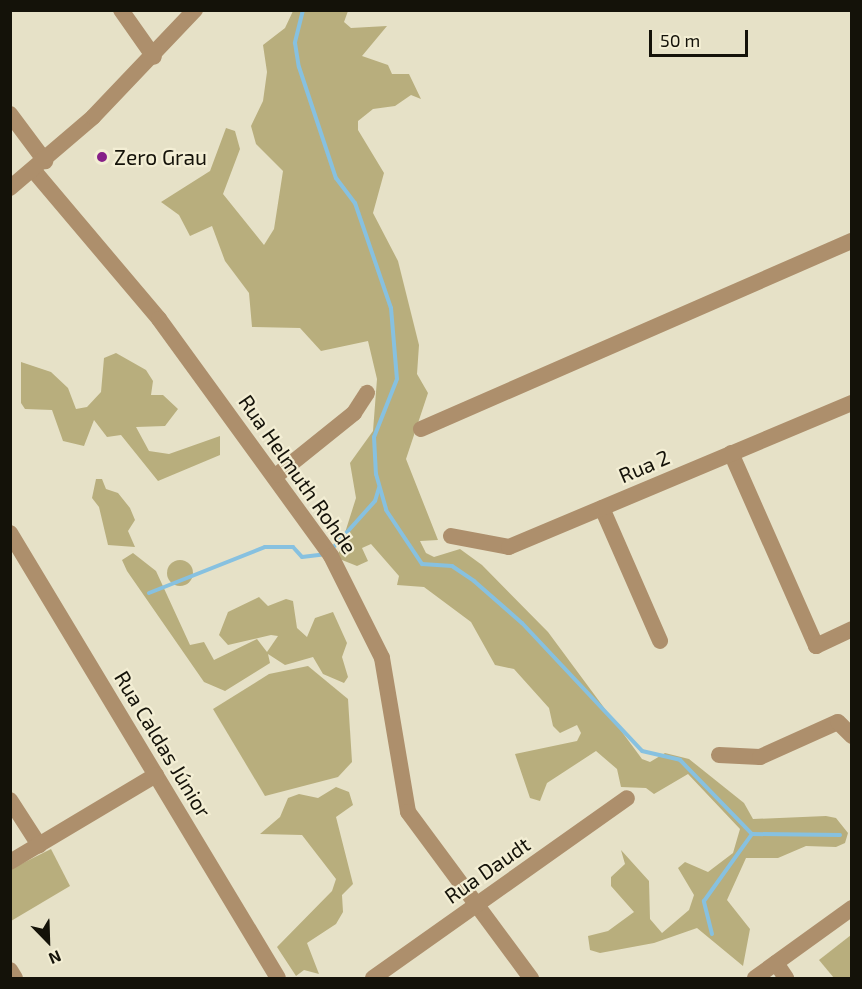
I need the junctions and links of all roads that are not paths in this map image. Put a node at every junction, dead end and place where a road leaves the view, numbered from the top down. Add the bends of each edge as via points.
1 (121, 10) edge
2 (195, 10) edge
3 (154, 57) junction
4 (10, 114) edge
5 (40, 166) junction
6 (10, 188) edge
7 (848, 243) edge
8 (852, 261) edge
9 (367, 393) dead end
10 (852, 403) edge
11 (421, 429) dead end
12 (731, 453) junction
13 (277, 475) junction
14 (602, 508) junction
15 (451, 536) dead end
16 (13, 542) edge
17 (852, 629) edge
18 (660, 641) dead end
19 (852, 736) edge
20 (719, 755) dead end
21 (156, 775) junction
22 (627, 798) dead end
23 (10, 800) edge
24 (39, 845) junction
25 (10, 862) edge
26 (476, 905) junction
27 (852, 908) edge
28 (776, 963) junction
29 (10, 970) edge
30 (15, 978) edge
31 (278, 978) edge
32 (373, 978) edge
33 (531, 978) edge
34 (755, 978) edge
35 (786, 978) edge

1 - 3 street
2 - 3 street
3 - 5 street
4 - 5 street, Rua Helmuth Rohde
5 - 6 street
5 - 13 street, Rua Helmuth Rohde
7 - 8 street
7 - 11 street
9 - 13 street via 354,413
10 - 12 street, Rua 2
12 - 14 street, Rua 2
12 - 17 street via 816,646
13 - 26 street, Rua Helmuth Rohde via 326,551 382,658 408,812
14 - 15 street, Rua 2 via 509,547
14 - 18 street
16 - 21 street, Rua Caldas Júnior
19 - 20 street via 838,722 760,757
21 - 24 street
21 - 31 street, Rua Caldas Júnior
22 - 26 street, Rua Daudt
23 - 24 street
24 - 25 street
26 - 32 street, Rua Daudt
26 - 33 street, Rua Helmuth Rohde
27 - 28 street
28 - 34 street
28 - 35 street
29 - 30 street

